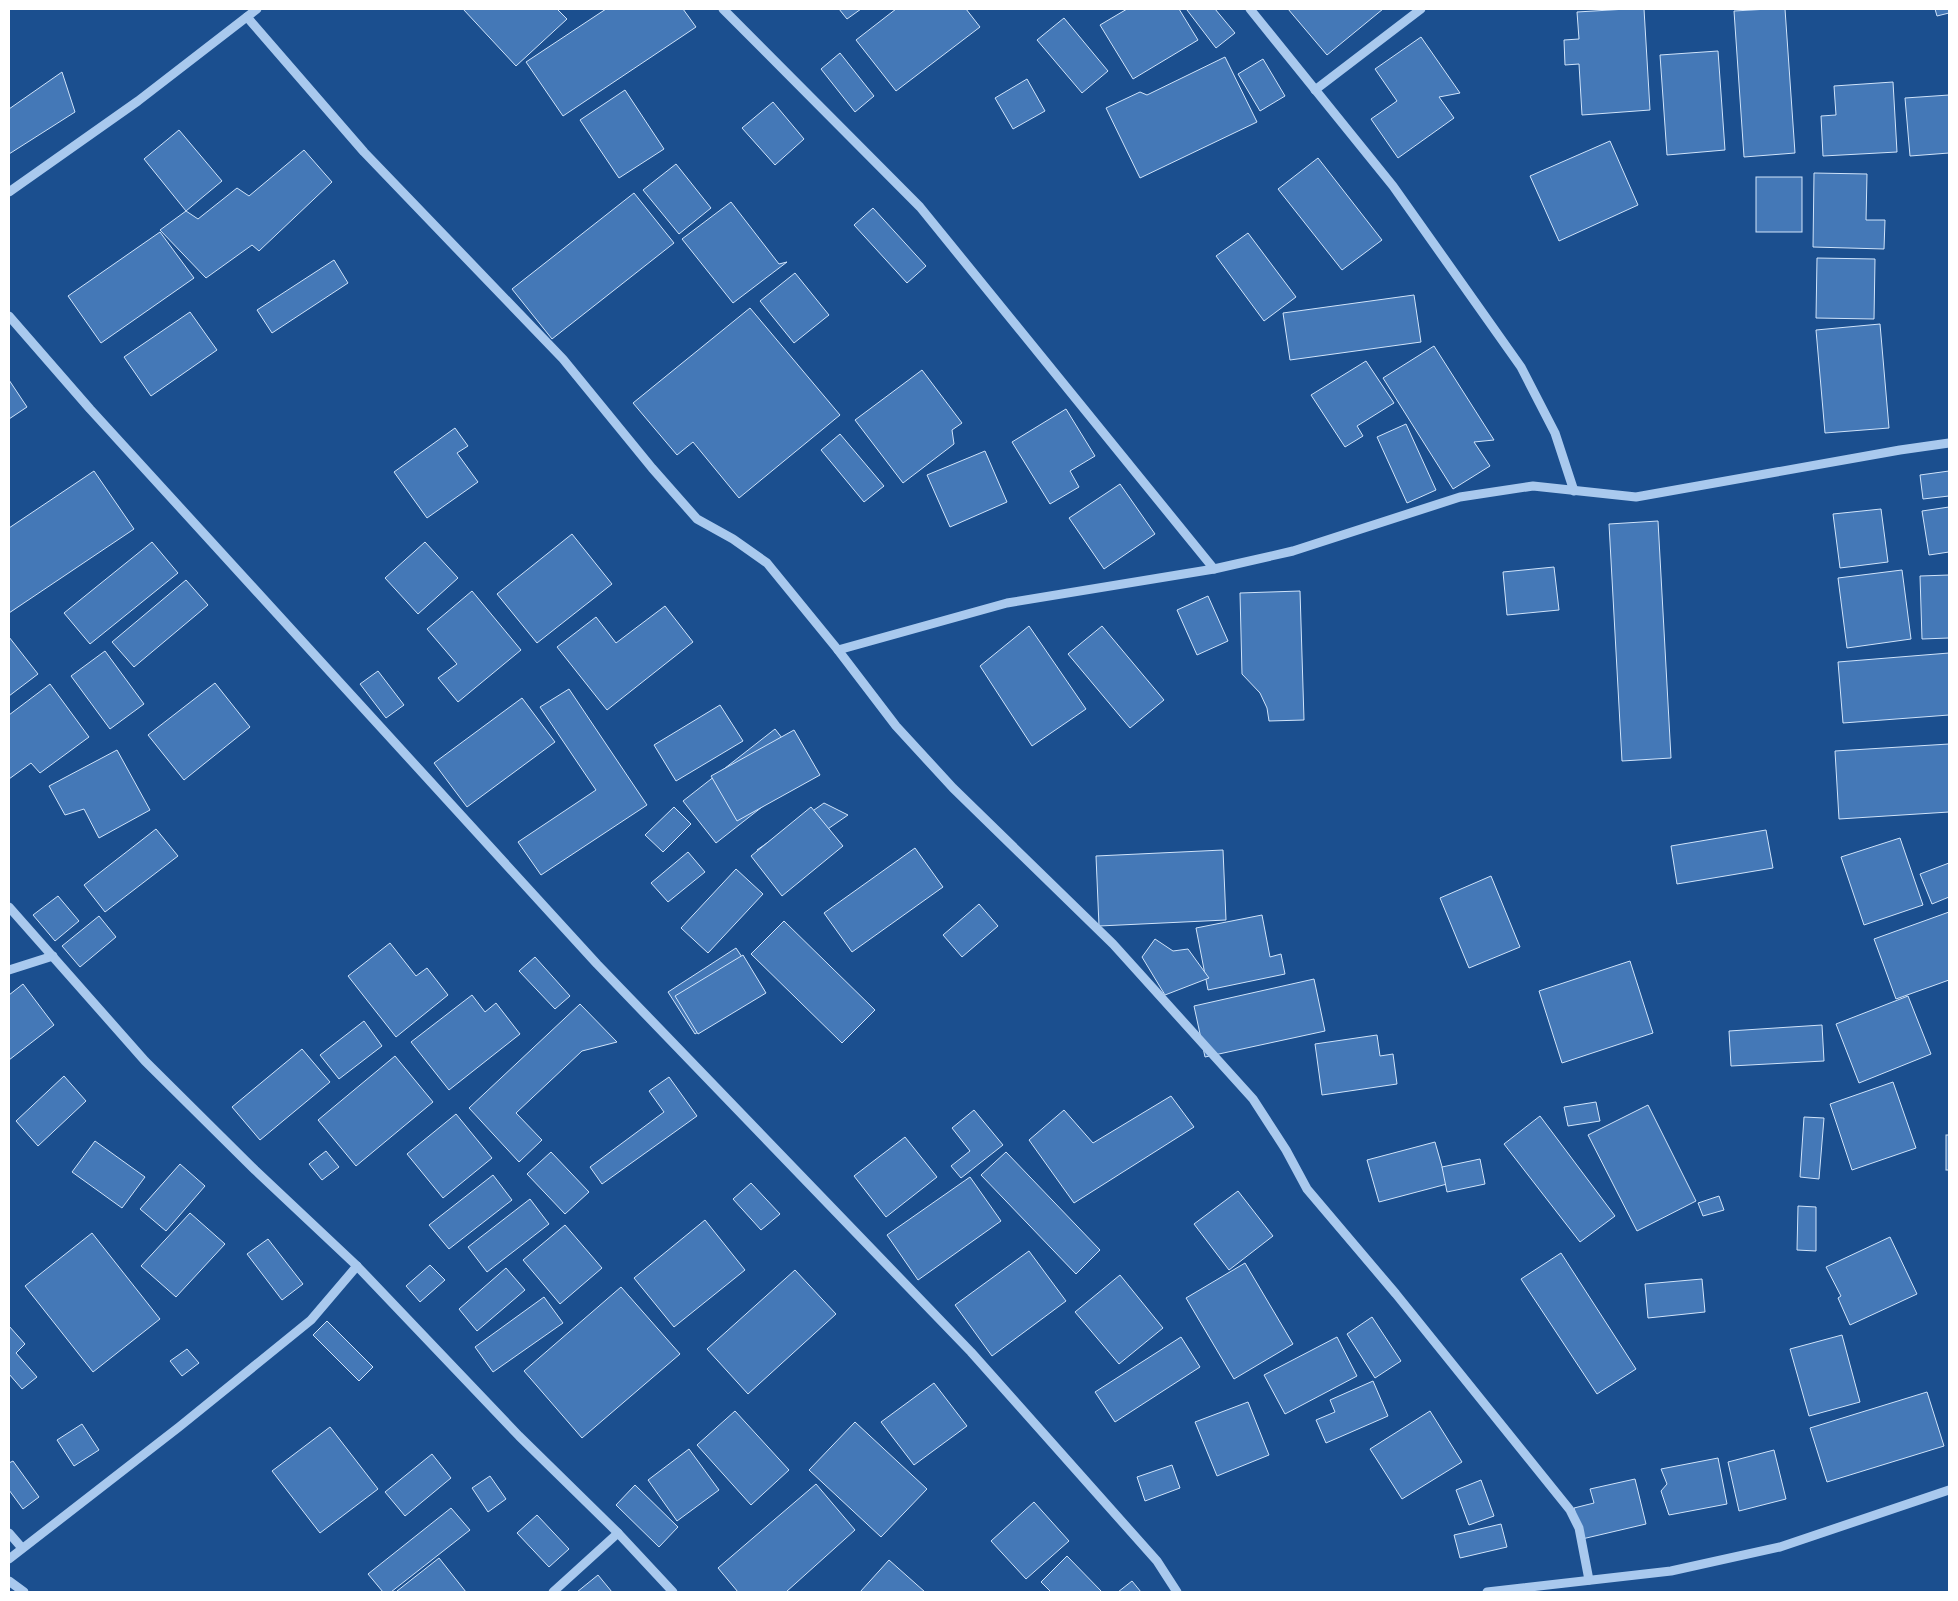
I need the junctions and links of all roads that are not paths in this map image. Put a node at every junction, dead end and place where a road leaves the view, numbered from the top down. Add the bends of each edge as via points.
1 (257, 9) edge
2 (723, 9) edge
3 (1250, 9) edge
4 (1421, 9) edge
5 (247, 17) junction
6 (1316, 90) junction
7 (9, 192) edge
8 (9, 316) edge
9 (1949, 443) edge
10 (1574, 491) junction
11 (1214, 569) junction
12 (838, 650) junction
13 (9, 907) edge
14 (53, 956) junction
15 (9, 970) edge
16 (357, 1266) junction
17 (1949, 1490) edge
18 (9, 1533) edge
19 (618, 1533) junction
20 (22, 1548) junction
21 (9, 1559) edge
22 (1589, 1580) junction
23 (9, 1581) edge
24 (24, 1592) edge
25 (553, 1592) edge
26 (673, 1592) edge
27 (1176, 1592) edge
28 (1487, 1592) edge

1 - 5 street
2 - 11 street via 920,207
3 - 6 street
4 - 6 street
5 - 7 street via 138,101
5 - 12 street via 364,152 563,359 697,519 767,562
6 - 10 street via 1393,186 1521,367 1555,433
8 - 27 street via 90,409 597,964 971,1352 1157,1561
9 - 10 street via 1636,497
10 - 11 street via 1533,486 1460,496 1293,552
11 - 12 street via 1008,602
12 - 22 street via 896,726 953,788 1113,944 1253,1100 1307,1189 1570,1510 1579,1528
13 - 14 street
14 - 15 street
14 - 16 street via 145,1061
16 - 19 street via 519,1436
16 - 20 street via 310,1320 179,1427
17 - 22 street via 1780,1547 1671,1571
18 - 20 street
19 - 25 street
19 - 26 street
20 - 21 street
22 - 28 street
23 - 24 street

